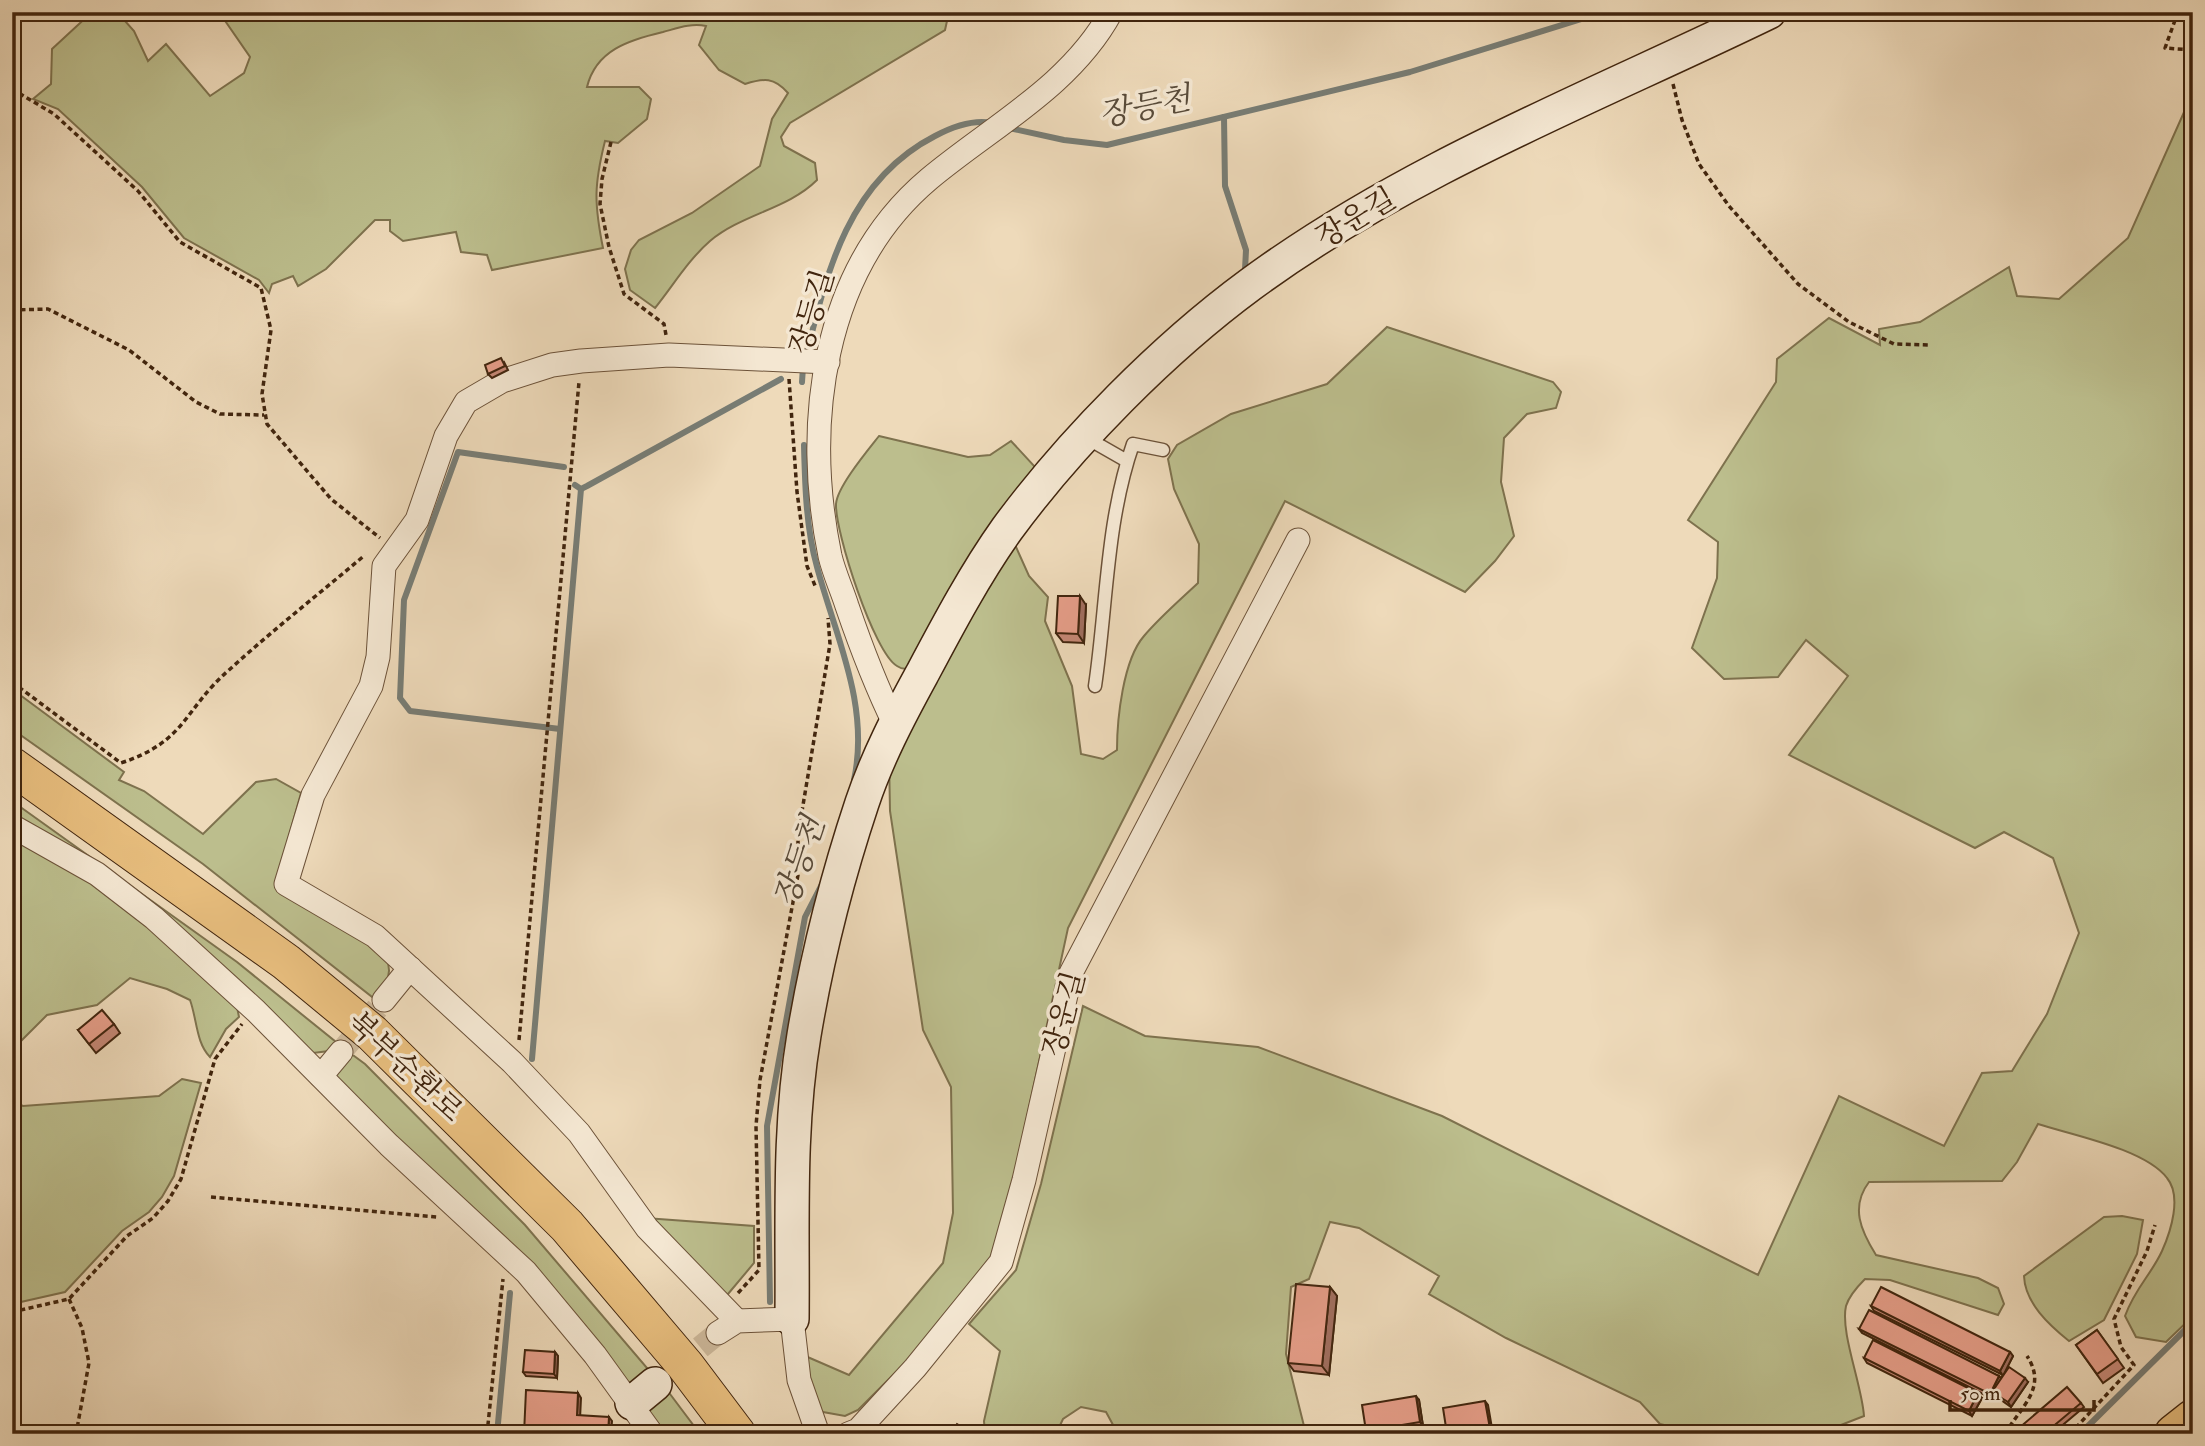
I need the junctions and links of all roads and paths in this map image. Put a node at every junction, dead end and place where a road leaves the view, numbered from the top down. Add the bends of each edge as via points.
1 (1111, 12) edge
2 (1769, 12) edge
3 (2178, 12) edge
4 (2193, 50) edge
5 (1668, 61) junction
6 (12, 89) edge
7 (611, 142) dead end
8 (12, 310) edge
9 (1928, 345) dead end
10 (669, 355) junction
11 (581, 361) junction
12 (804, 361) junction
13 (264, 415) junction
14 (1085, 436) junction
15 (1163, 450) dead end
16 (1127, 461) junction
17 (1298, 540) dead end
18 (397, 548) junction
19 (817, 591) dead end
20 (828, 616) dead end
21 (12, 682) edge
22 (1095, 686) dead end
23 (895, 724) junction
24 (12, 766) edge
25 (12, 825) edge
26 (410, 968) junction
27 (384, 1000) tunnel mouth
28 (256, 1011) junction
29 (341, 1052) tunnel mouth
30 (512, 1062) junction
31 (321, 1076) junction
32 (211, 1198) dead end
33 (462, 1212) junction
34 (2155, 1225) dead end
35 (506, 1252) junction
36 (69, 1299) junction
37 (12, 1312) edge
38 (792, 1319) junction
39 (728, 1327) junction
40 (2027, 1356) dead end
41 (2193, 1419) edge
42 (740, 1432) edge
43 (76, 1434) edge
44 (487, 1434) edge
45 (652, 1434) edge
46 (818, 1434) edge
47 (848, 1434) edge
48 (2005, 1434) edge
49 (2070, 1434) edge
50 (2174, 1434) edge

1 - 12 street, 장등길 via 1088,50 894,212 870,243 840,311
2 - 5 street, 장운길
3 - 4 path via 2165,48
5 - 9 path via 1682,120 1699,164 1729,206 1798,284 1849,322 1894,344
5 - 14 street, 장운길 via 1455,159 1352,218 1251,285 1151,368
6 - 13 path via 64,123 138,191 180,242 261,288 271,330 262,394
7 - 10 path via 600,204 609,247 624,294 664,324
8 - 13 path via 48,309 129,349 196,402 220,414
10 - 11 street
10 - 12 street
11 - 18 street via 502,382 466,402 446,436 417,520
11 - 30 path via 518,1045
12 - 19 path via 791,383 797,492 807,566
12 - 23 street, 장등길 via 820,399 821,484 831,558 871,676
13 - 18 path via 331,499
14 - 16 lane
14 - 23 street, 장운길 via 1007,530
15 - 16 lane via 1133,444
16 - 22 lane via 1111,528
17 - 47 street, 장운길 via 1071,973 1001,1262 915,1368 858,1430
18 - 21 path via 365,555 226,673 174,735 150,753 121,763
18 - 26 street via 384,566 378,657 371,686 313,795 286,884 375,936
20 - 39 path via 830,644 798,835 798,875 760,1080 756,1126 759,1270 733,1299
23 - 38 street, 장운길 via 863,801 826,930 804,1037 792,1156
24 - 42 main road, 북부순환로 via 286,962 372,1033 567,1226
25 - 28 street via 97,874 154,918
26 - 27 street
26 - 30 street
28 - 31 street
28 - 36 path via 232,1033 215,1059 181,1179 168,1201 127,1236
29 - 31 street
30 - 39 street via 579,1133 647,1228
31 - 33 street
32 - 33 path via 442,1218
33 - 35 street
34 - 49 path via 2114,1319 2121,1347 2134,1365
35 - 44 path
35 - 45 street via 644,1393
36 - 37 path
36 - 43 path via 82,1328 89,1363
38 - 39 street
38 - 46 street, 장운길 via 799,1380
40 - 48 path via 2036,1370 2034,1391
41 - 50 highway

